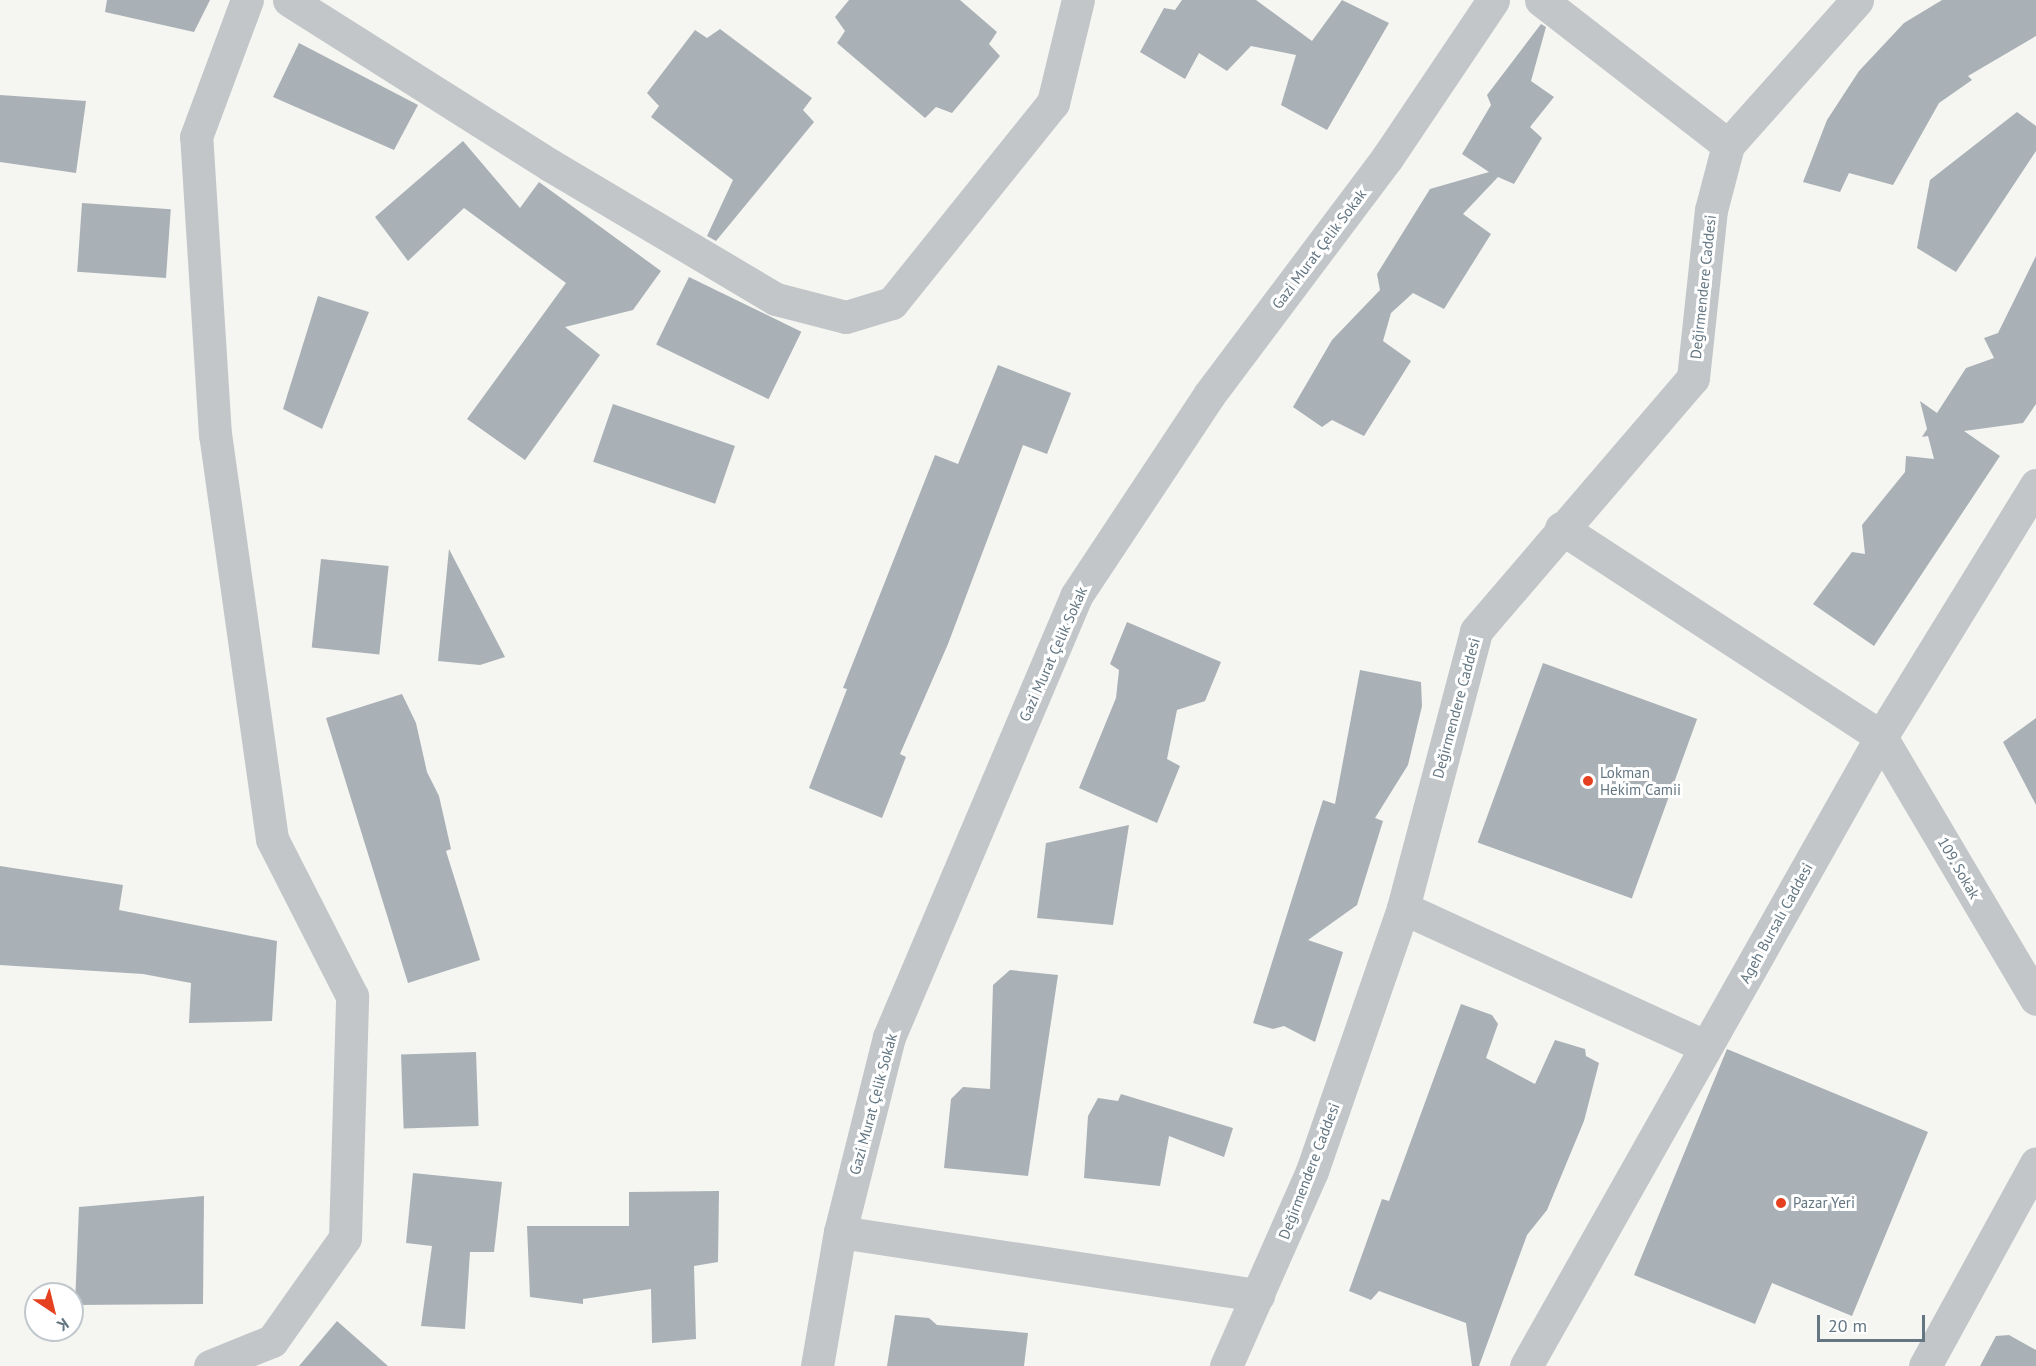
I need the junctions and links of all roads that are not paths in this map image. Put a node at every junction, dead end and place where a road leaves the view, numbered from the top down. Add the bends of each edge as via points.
1 (247, 0) edge
2 (289, 0) edge
3 (1078, 0) edge
4 (1493, 0) edge
5 (1540, 0) edge
6 (1857, 0) edge
7 (1728, 145) junction
8 (2036, 485) edge
9 (1562, 528) junction
10 (1881, 737) junction
11 (1403, 908) junction
12 (2036, 999) edge
13 (1706, 1047) junction
14 (2036, 1163) edge
15 (840, 1232) junction
16 (1258, 1294) junction
17 (210, 1366) edge
18 (817, 1366) edge
19 (1226, 1366) edge
20 (1526, 1366) edge
21 (1925, 1366) edge

1 - 17 street via 196,137 215,435 272,839 352,996 350,1077 345,1238 272,1341
2 - 3 street via 550,165 776,299 846,317 892,303 1053,103
4 - 15 street, Gazi Murat Çelik Sokak via 1387,158 1209,395 1076,596 889,1037
5 - 7 street
6 - 7 street, Değirmendere Caddesi
7 - 9 street, Değirmendere Caddesi via 1711,210 1693,378
8 - 10 street, Ageh Bursalı Caddesi
9 - 10 street
9 - 11 street, Değirmendere Caddesi via 1476,631
10 - 12 street, 109. Sokak
10 - 13 street, Ageh Bursalı Caddesi
11 - 13 street
11 - 16 street, Değirmendere Caddesi via 1312,1171
13 - 20 street, Ageh Bursalı Caddesi
14 - 21 street
15 - 16 street
15 - 18 street, Gazi Murat Çelik Sokak
16 - 19 street, Değirmendere Caddesi

